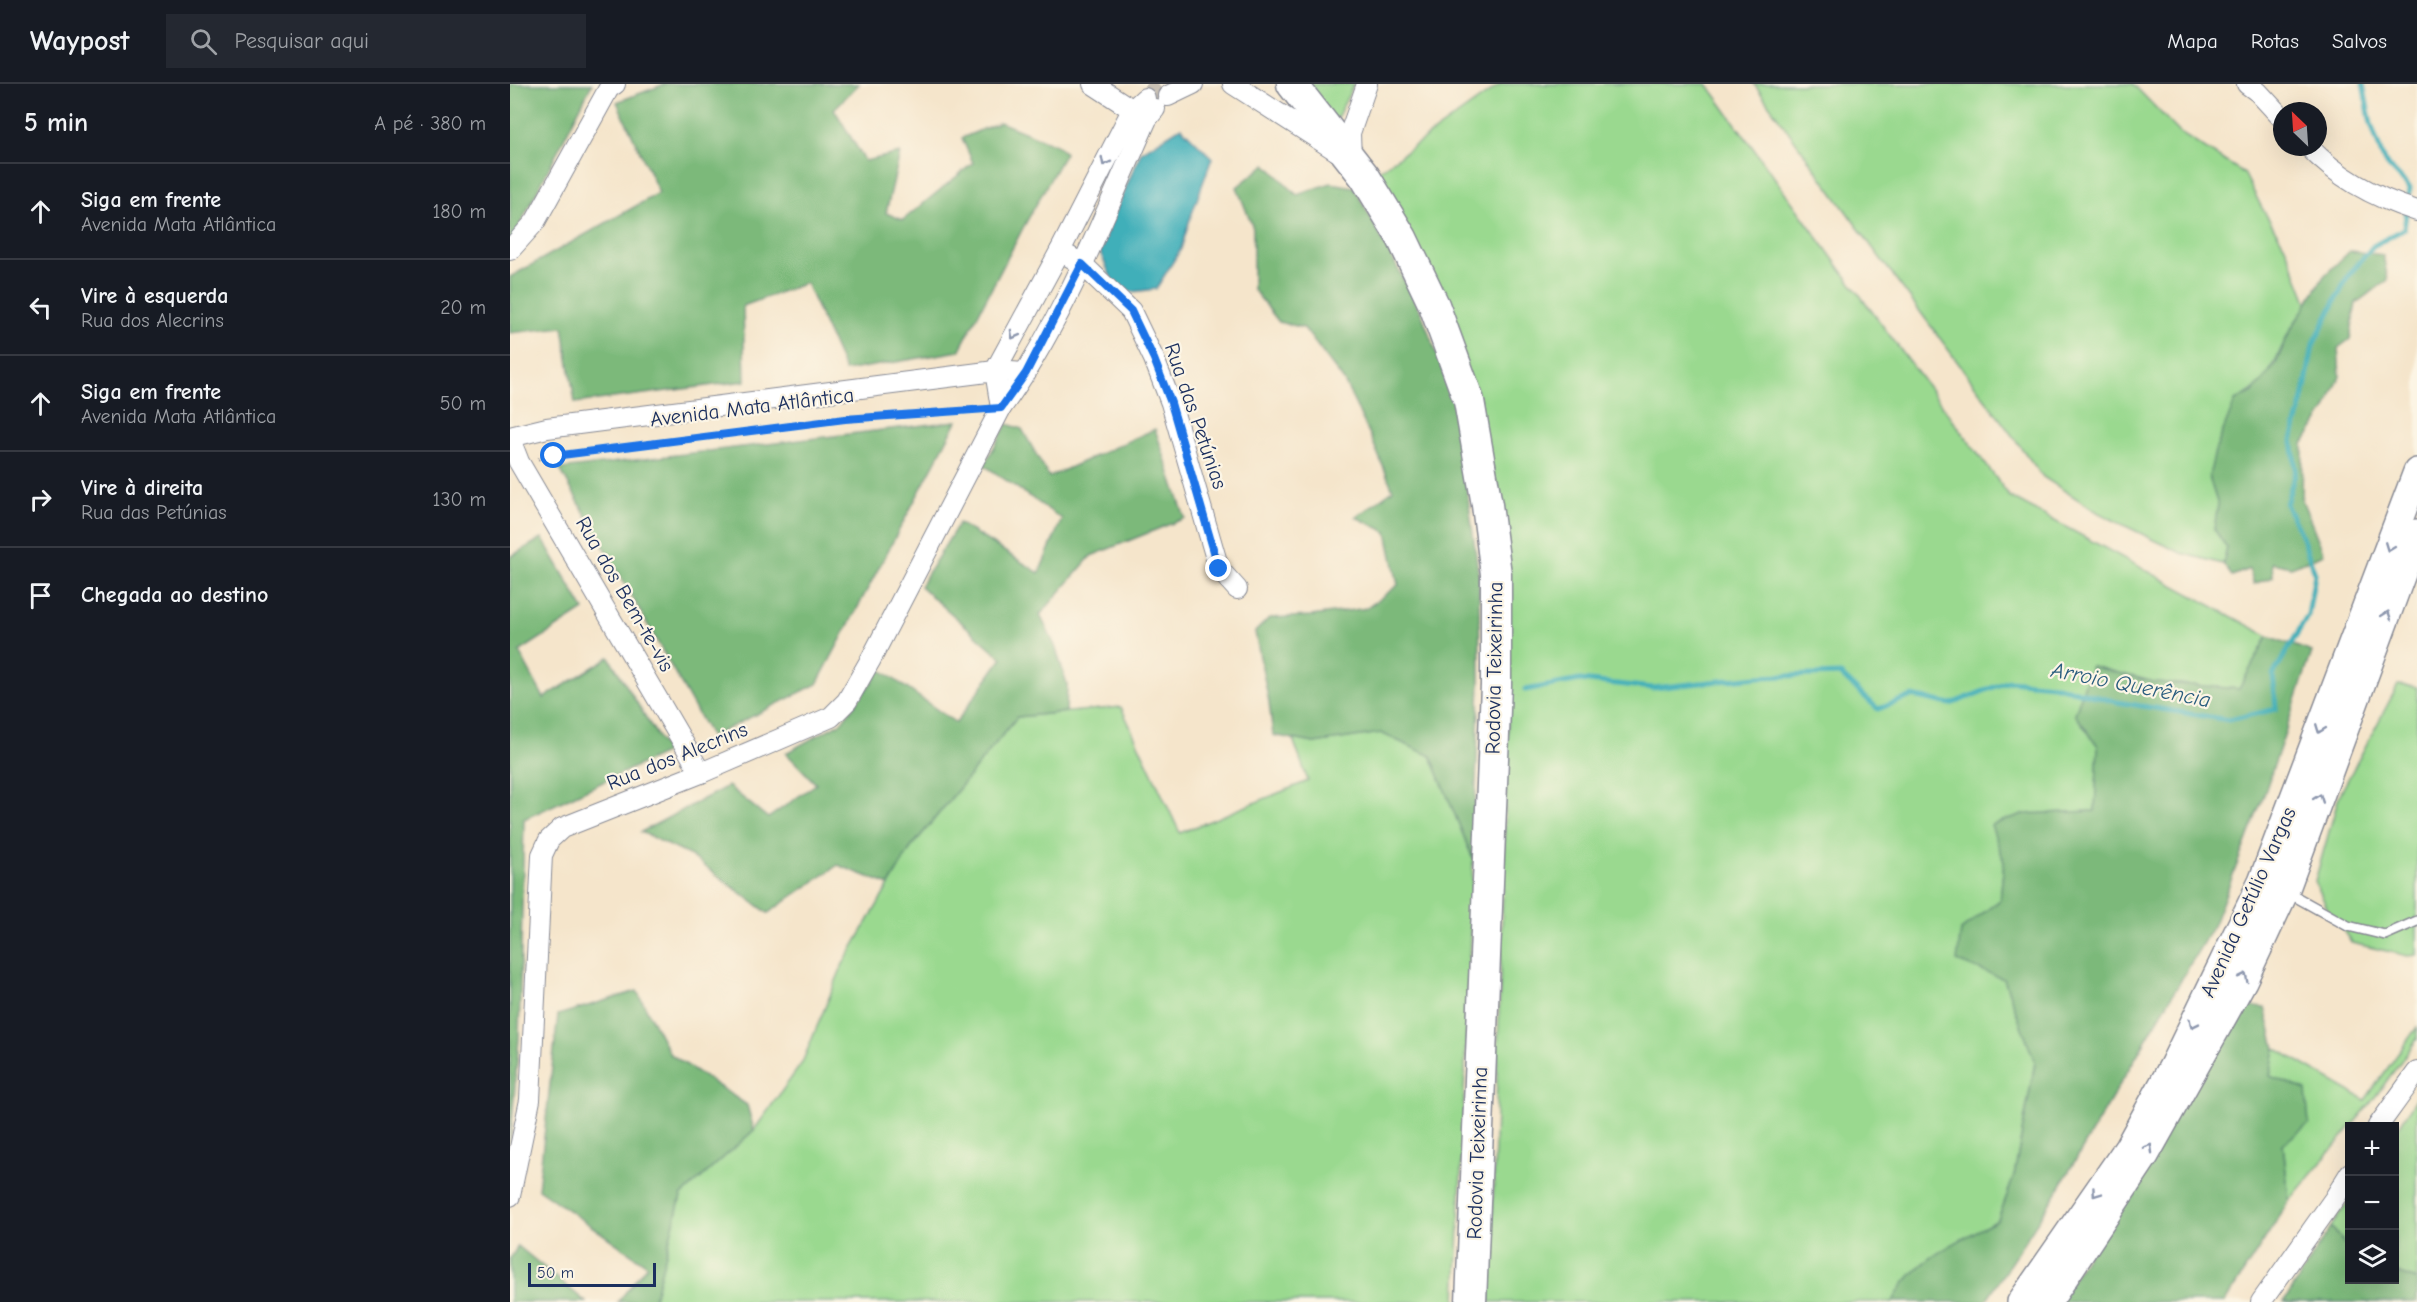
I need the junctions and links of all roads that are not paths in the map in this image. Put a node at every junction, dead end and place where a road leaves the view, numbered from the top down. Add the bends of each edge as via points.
1 (615, 84) edge
2 (1093, 84) edge
3 (1233, 84) edge
4 (1292, 84) edge
5 (1367, 84) edge
6 (2247, 84) edge
7 (1116, 90) edge
8 (1161, 99) edge
9 (2273, 108) edge
10 (2317, 156) edge
11 (1352, 159) junction
12 (2410, 208) edge
13 (510, 250) edge
14 (1060, 251) junction
15 (1082, 264) junction
16 (994, 371) junction
17 (1026, 373) junction
18 (1001, 408) junction
19 (510, 438) edge
20 (2417, 472) edge
21 (2417, 533) edge
22 (1237, 589) dead end
23 (701, 773) junction
24 (2285, 891) junction
25 (2417, 921) edge
26 (2417, 1072) edge
27 (2381, 1122) edge
28 (2347, 1176) edge
29 (510, 1196) edge
30 (1471, 1302) edge
31 (2021, 1302) edge
32 (2048, 1302) edge
33 (2261, 1302) edge

1 - 13 street via 609,88 535,222
2 - 7 street
3 - 11 street
4 - 11 main road, Rodovia Teixeirinha
5 - 11 street via 1350,133
6 - 9 street
7 - 8 street
8 -> 14 street
8 - 15 street
10 - 12 street via 2364,190
11 - 30 main road, Rodovia Teixeirinha via 1402,238 1434,305 1466,391 1496,573 1496,685
14 - 15 street, Rua das Petúnias
14 -> 16 street
15 - 17 street
15 - 22 street, Rua das Petúnias via 1131,311 1154,359 1171,403 1219,569
16 - 17 street, Avenida Mata Atlântica
16 - 18 street
16 - 19 street, Avenida Mata Atlântica via 547,428
17 - 18 street, Rua dos Alecrins
18 - 23 street, Rua dos Alecrins via 847,700 831,717
19 - 23 street, Rua dos Bem-te-vis via 519,462
20 -> 31 main road, Avenida Getúlio Vargas via 2257,892 2174,1064 2127,1148
24 -> 21 main road, Avenida Getúlio Vargas
23 - 29 street, Rua dos Alecrins via 562,828 549,840 542,855 530,1100
24 - 25 lane via 2348,926 2385,935
32 -> 24 main road, Avenida Getúlio Vargas via 2146,1154 2242,981
26 - 27 street
28 - 33 street

